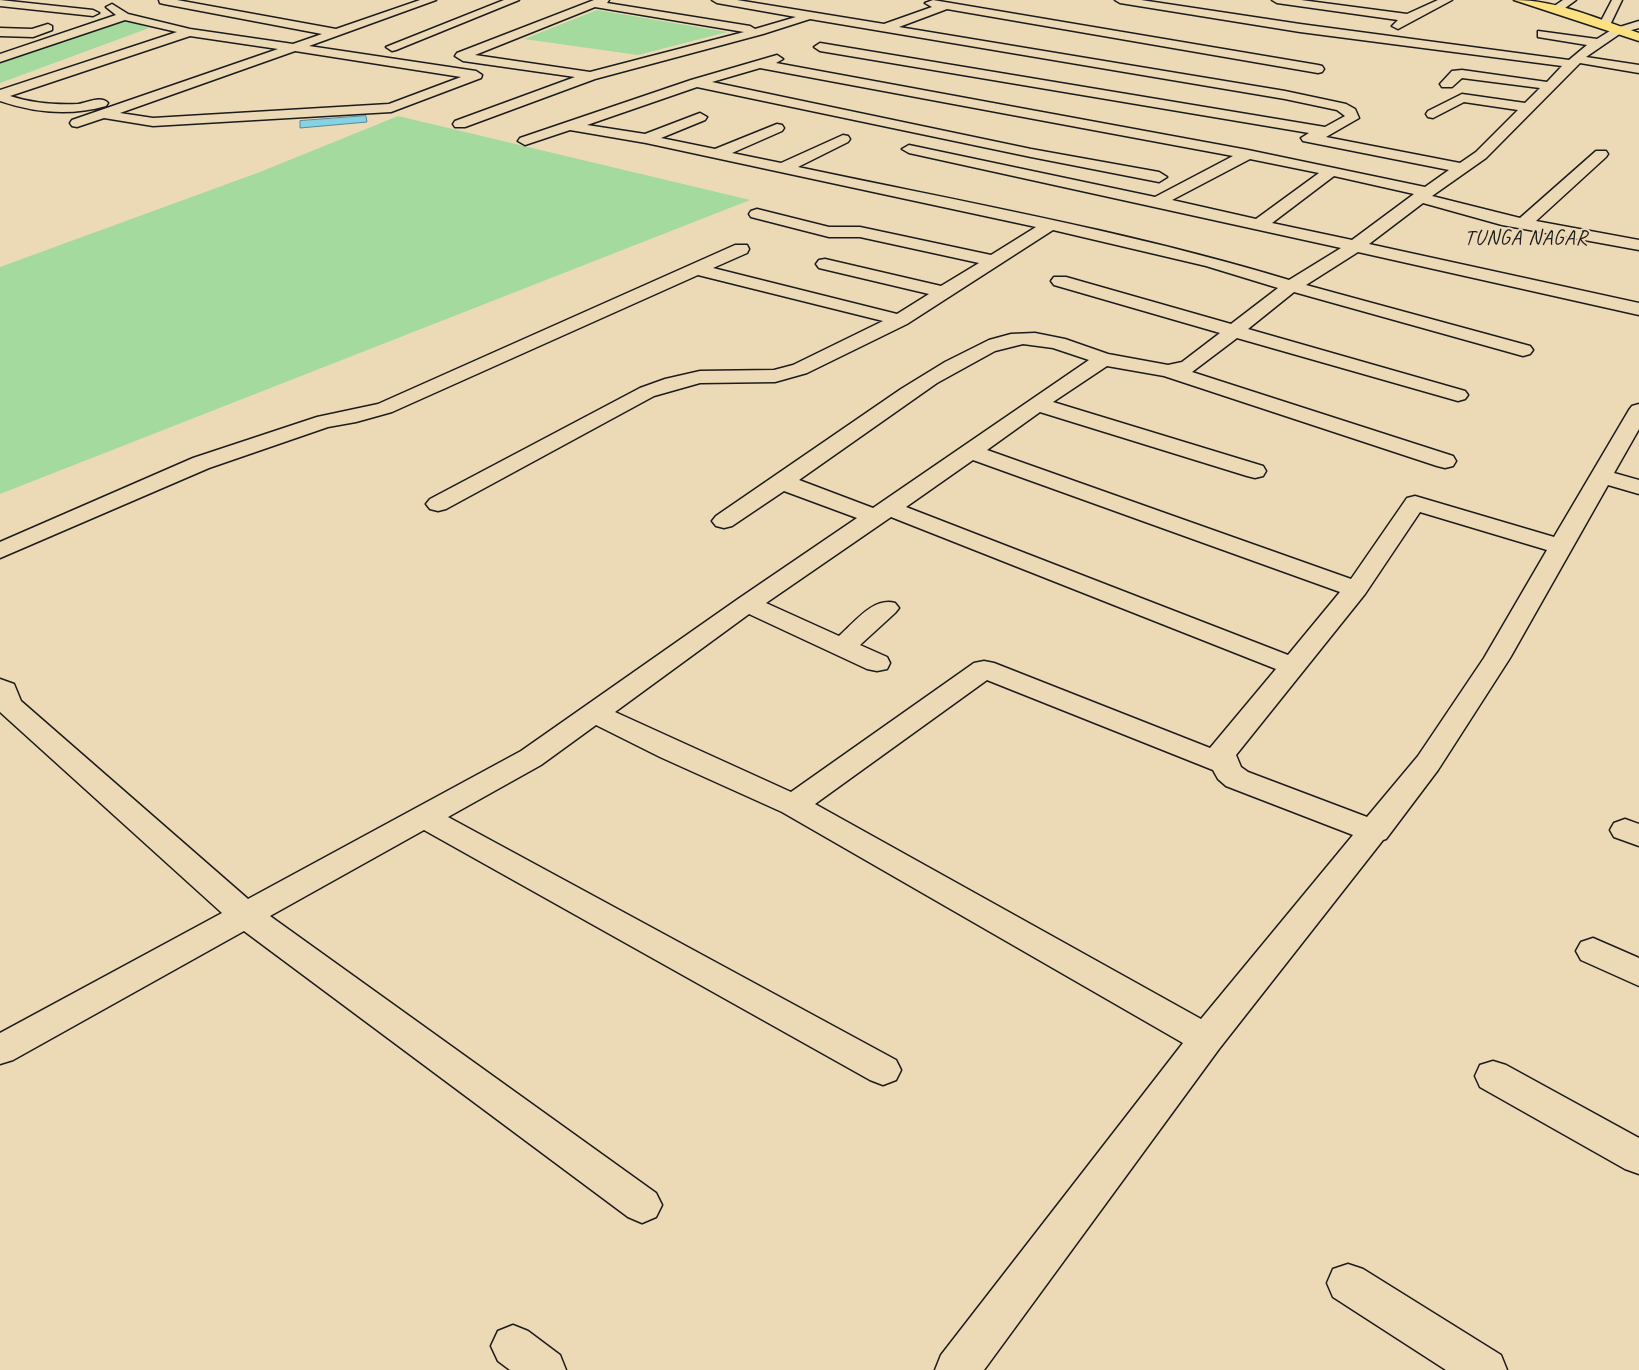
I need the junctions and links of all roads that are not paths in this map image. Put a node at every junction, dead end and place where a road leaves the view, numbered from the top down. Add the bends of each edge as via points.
1 (431, 0) edge
2 (514, 0) edge
3 (716, 0) edge
4 (1120, 0) edge
5 (1277, 0) edge
6 (1447, 0) edge
7 (1523, 0) edge
8 (1571, 0) edge
9 (1617, 0) edge
10 (164, 1) edge
11 (919, 1) dead end
12 (127, 2) dead end
13 (384, 2) dead end
14 (599, 2) edge
15 (0, 3) edge
16 (948, 5) junction
17 (412, 6) junction
18 (112, 7) junction
19 (1557, 9) junction
20 (93, 13) junction
21 (124, 16) junction
22 (810, 16) junction
23 (1408, 18) junction
24 (1639, 24) edge
25 (1398, 26) dead end
26 (886, 28) junction
27 (1611, 28) junction
28 (0, 32) edge
29 (189, 32) junction
30 (759, 32) junction
31 (338, 33) junction
32 (1542, 34) dead end
33 (1639, 37) edge
34 (1598, 43) junction
35 (270, 46) junction
36 (392, 47) dead end
37 (293, 49) junction
38 (312, 52) junction
39 (794, 54) dead end
40 (0, 58) edge
41 (1576, 62) junction
42 (758, 64) junction
43 (1639, 68) edge
44 (1318, 69) dead end
45 (590, 76) junction
46 (0, 80) edge
47 (696, 83) junction
48 (31, 84) junction
49 (1447, 84) dead end
50 (1551, 86) junction
51 (0, 97) edge
52 (300, 99) dead end
53 (318, 99) dead end
54 (174, 101) dead end
55 (1529, 108) junction
56 (356, 109) junction
57 (102, 114) junction
58 (1433, 114) dead end
59 (251, 115) junction
60 (700, 117) dead end
61 (77, 123) dead end
62 (460, 124) dead end
63 (570, 126) junction
64 (777, 128) dead end
65 (1327, 132) junction
66 (646, 139) junction
67 (843, 139) dead end
68 (525, 141) dead end
69 (909, 149) dead end
70 (718, 154) junction
71 (1248, 154) junction
72 (1601, 154) dead end
73 (783, 168) junction
74 (1463, 168) junction
75 (1332, 172) junction
76 (1159, 177) dead end
77 (1424, 195) junction
78 (1157, 202) junction
79 (756, 214) dead end
80 (1261, 223) junction
81 (1052, 224) junction
82 (1523, 224) junction
83 (1357, 245) junction
84 (1639, 245) edge
85 (741, 248) dead end
86 (994, 261) junction
87 (825, 264) dead end
88 (696, 269) junction
89 (1060, 281) dead end
90 (1291, 286) junction
91 (943, 292) junction
92 (1639, 309) edge
93 (900, 320) junction
94 (1234, 331) junction
95 (1523, 350) dead end
96 (1104, 359) junction
97 (1168, 371) junction
98 (1458, 395) dead end
99 (1037, 404) junction
100 (1639, 410) edge
101 (971, 452) junction
102 (1445, 461) dead end
103 (1255, 471) dead end
104 (1602, 476) junction
105 (782, 482) junction
106 (1639, 487) edge
107 (438, 504) dead end
108 (882, 512) junction
109 (724, 521) dead end
110 (1561, 547) junction
111 (0, 551) edge
112 (1356, 589) junction
113 (748, 604) junction
114 (886, 608) dead end
115 (842, 647) junction
116 (877, 663) dead end
117 (1291, 666) junction
118 (0, 687) edge
119 (593, 712) junction
120 (1224, 764) junction
121 (793, 805) junction
122 (424, 817) junction
123 (1375, 832) junction
124 (246, 915) junction
125 (1593, 951) dead end
126 (1639, 974) edge
127 (1206, 1039) junction
128 (0, 1050) edge
129 (883, 1070) dead end
130 (1493, 1076) dead end
131 (1639, 1157) edge
132 (642, 1205) dead end
133 (1348, 1283) dead end
134 (958, 1370) edge
135 (1485, 1370) edge

1 - 17 street
2 - 36 street
3 - 22 street
4 - 41 street via 1300,28
5 - 23 street
6 - 23 street
7 - 19 main road
8 - 19 street
9 - 27 street
10 - 31 street
11 - 16 street
12 - 18 street
13 - 17 street
14 - 30 street
14 - 45 street via 461,56
15 - 20 street
16 - 26 street
16 - 44 street
17 - 31 street
18 - 20 street
18 - 21 street
19 - 27 main road
20 - 28 street via 33,33
21 - 29 street
21 - 40 street
22 - 26 street
22 - 30 street
23 - 25 street
24 - 27 street
26 - 65 street via 1285,95 1341,107 1350,112 1352,118
26 - 65 street via 815,49
27 - 33 main road
27 - 34 street via 1609,38
29 - 35 street via 265,42
29 - 48 street
30 - 45 street
31 - 37 street
32 - 34 street
34 - 41 street via 1586,50
35 - 37 street
35 - 51 street via 82,109
37 - 38 street
37 - 57 street
38 - 54 street
38 - 56 street via 476,75 390,108
39 - 42 street
41 - 43 street
41 - 50 street
42 - 47 street
42 - 71 street
45 - 62 street
46 - 48 street
47 - 63 street
47 - 76 street
48 - 51 street via 5,92
49 - 50 street via 1457,74 1462,74
50 - 55 street
52 - 59 street
53 - 56 street
55 - 58 street via 1462,98
55 - 74 street
56 - 59 street
57 - 59 street via 153,122
57 - 61 street
60 - 66 street
63 - 66 street
63 - 68 street
64 - 70 street
65 - 74 street via 1308,138
66 - 70 street
67 - 73 street
69 - 78 street
70 - 73 street
71 - 75 street
71 - 78 street
72 - 82 street
73 - 81 street
74 - 77 street
75 - 77 street
75 - 80 street
77 - 82 street
77 - 83 street
78 - 80 street
79 - 86 street via 829,232 860,232
80 - 83 street
81 - 86 street
81 - 90 street via 1212,262
82 - 84 street
83 - 90 street
83 - 92 street
85 - 88 street
86 - 91 street
87 - 91 street
88 - 93 street
88 - 111 street via 385,408 324,421 202,463
89 - 94 street
90 - 94 street
90 - 95 street
91 - 93 street
93 - 107 street via 800,369 775,376 700,377 647,392
94 - 97 street via 1188,367
94 - 98 street
96 - 97 street
96 - 99 street
96 - 105 street via 1058,343 1036,340 1012,339 991,346 933,377
97 - 102 street
99 - 101 street
99 - 103 street
100 - 104 street
101 - 108 street
101 - 112 street
104 - 106 street
104 - 110 street
105 - 108 street
105 - 109 street
108 - 113 street
108 - 117 street
110 - 112 street via 1415,503
110 - 123 street via 1498,658 1428,764
112 - 117 street
113 - 115 street
113 - 119 street
114 - 115 street
115 - 116 street
117 - 120 street via 1221,754
118 - 124 street via 8,704
119 - 121 street
119 - 122 street via 531,758
120 - 121 street via 984,669
120 - 123 street via 1237,779
121 - 127 street
122 - 124 street
122 - 129 street
123 - 127 street
124 - 128 street
124 - 132 street
125 - 126 street
127 - 134 street
130 - 131 street
133 - 135 street

